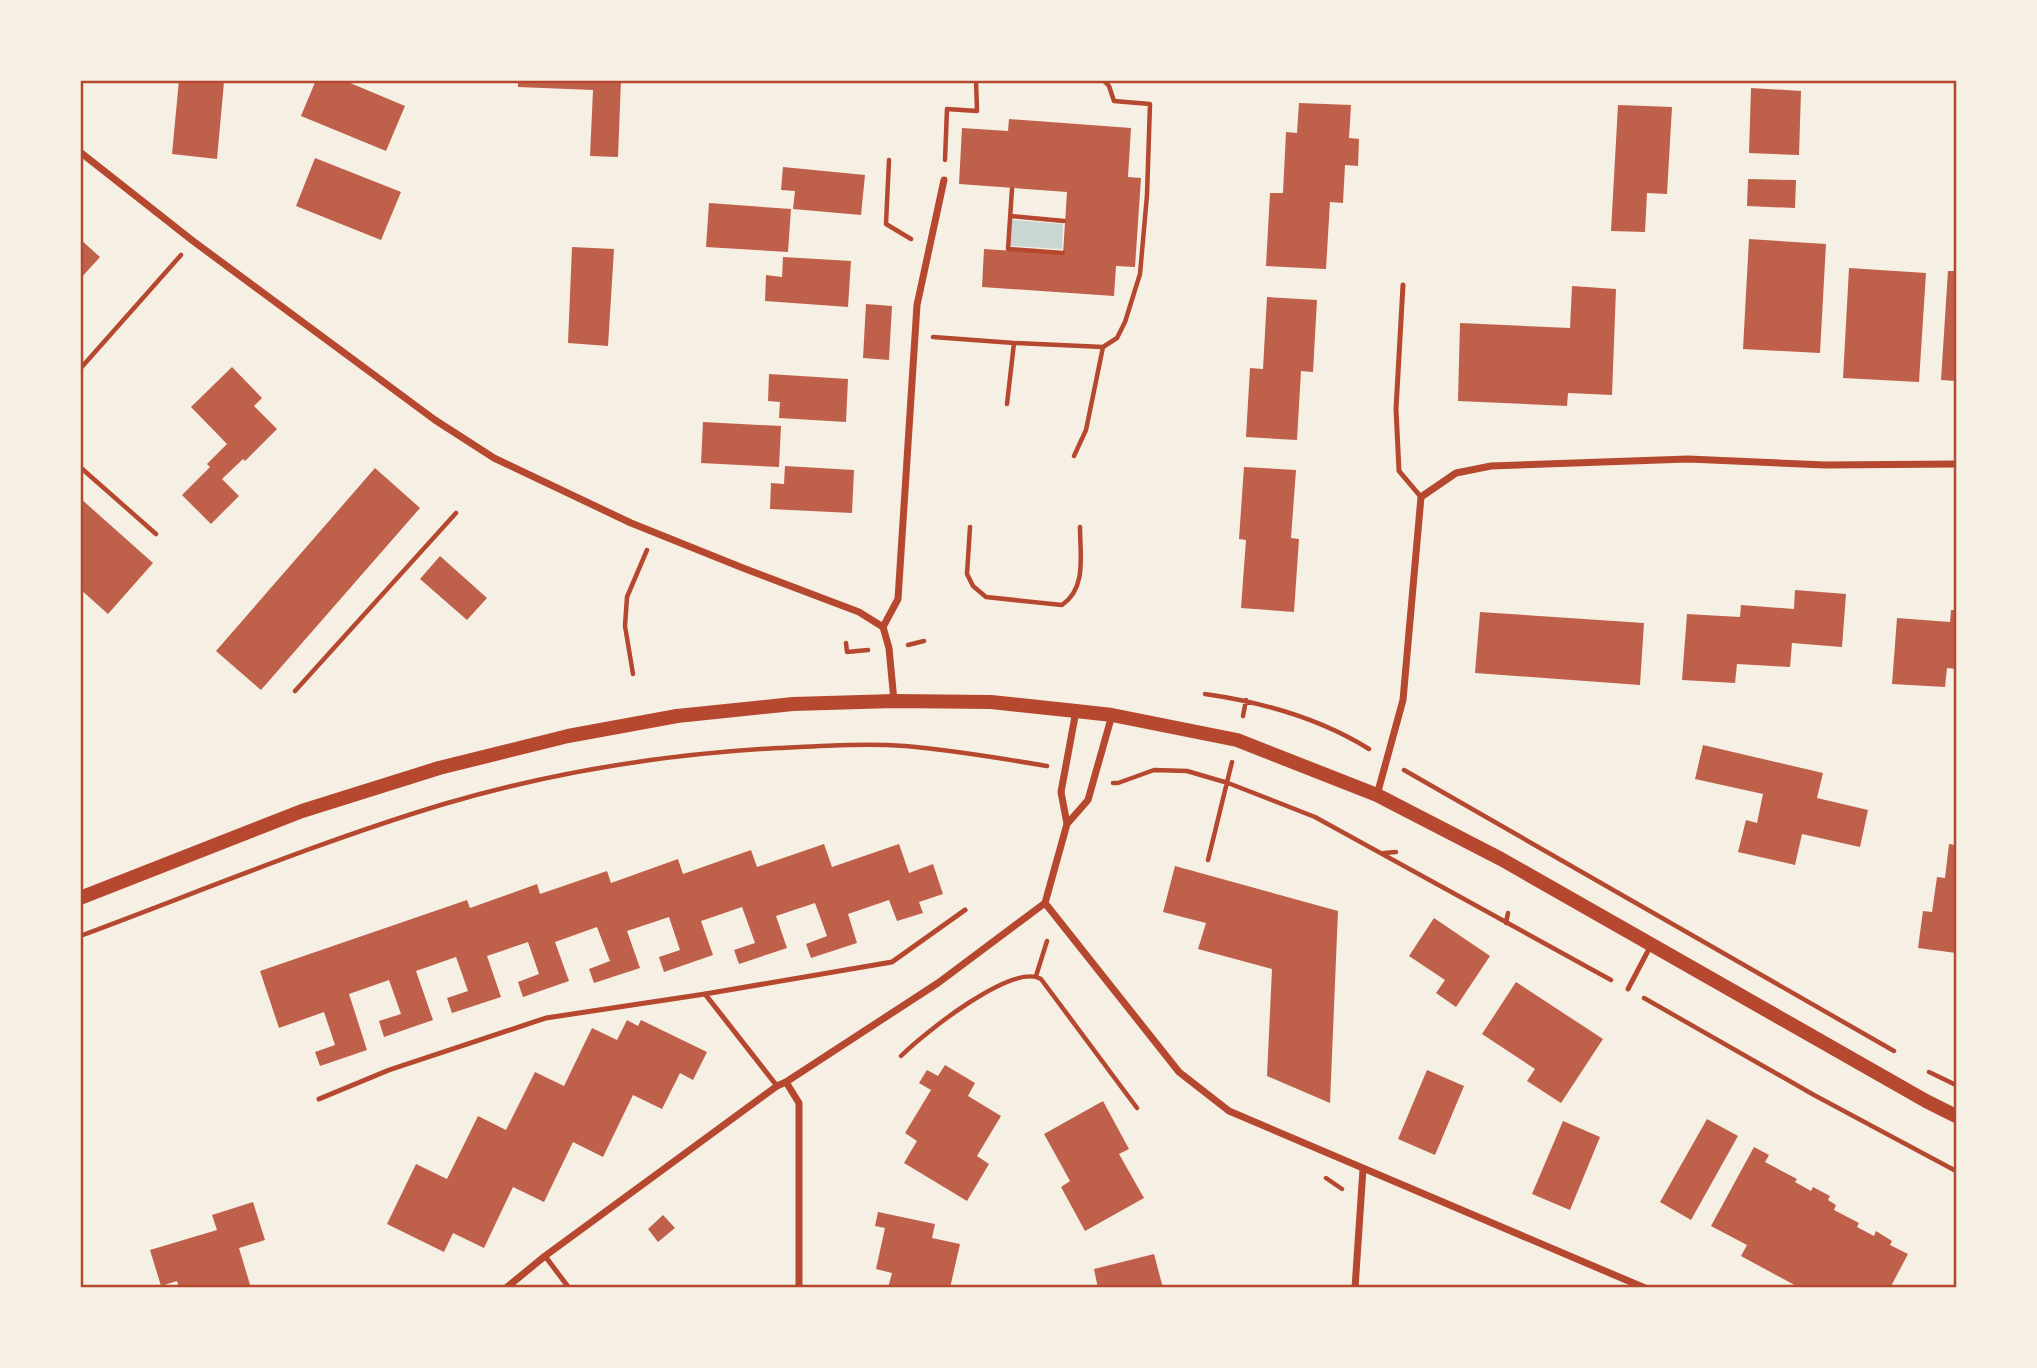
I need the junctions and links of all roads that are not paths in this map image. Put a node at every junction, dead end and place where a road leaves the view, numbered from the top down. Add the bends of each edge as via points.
1 (80, 152) edge
2 (944, 180) road end
3 (1403, 285) dead end
4 (1956, 464) edge
5 (1421, 497) junction
6 (883, 627) junction
7 (894, 701) junction
8 (1076, 711) junction
9 (1112, 715) junction
10 (1377, 794) junction
11 (1067, 824) junction
12 (80, 898) edge
13 (1045, 903) junction
14 (965, 910) dead end
15 (1651, 944) junction
16 (1628, 989) road end
17 (705, 994) junction
18 (786, 1082) junction
19 (777, 1086) junction
20 (319, 1099) dead end
21 (1956, 1116) edge
22 (1363, 1169) junction
23 (545, 1256) junction
24 (506, 1287) edge
25 (569, 1287) edge
26 (799, 1287) edge
27 (1355, 1287) edge
28 (1645, 1287) edge

1 - 6 street via 435,420 494,458 656,532 859,612
2 - 6 street via 917,305 898,599
3 - 5 lane via 1396,409 1399,471
4 - 5 street via 1666,459 1492,466 1456,473
5 - 10 street via 1403,700
6 - 7 street
7 - 8 main road via 991,702
7 - 12 main road via 690,714 568,736 439,768 302,811
8 - 9 main road
8 - 11 street via 1061,792
9 - 10 main road via 1237,740
9 - 11 street via 1088,800
10 - 15 main road
11 - 13 street
13 - 18 street via 937,983
13 - 22 street via 1179,1072 1229,1111
14 - 17 lane via 892,962
15 - 16 lane
15 - 21 main road
17 - 19 lane
17 - 20 lane via 546,1018 389,1070
18 - 19 street
18 - 26 street via 799,1103
19 - 23 street
22 - 27 street
22 - 28 street
23 - 24 street
23 - 25 lane

